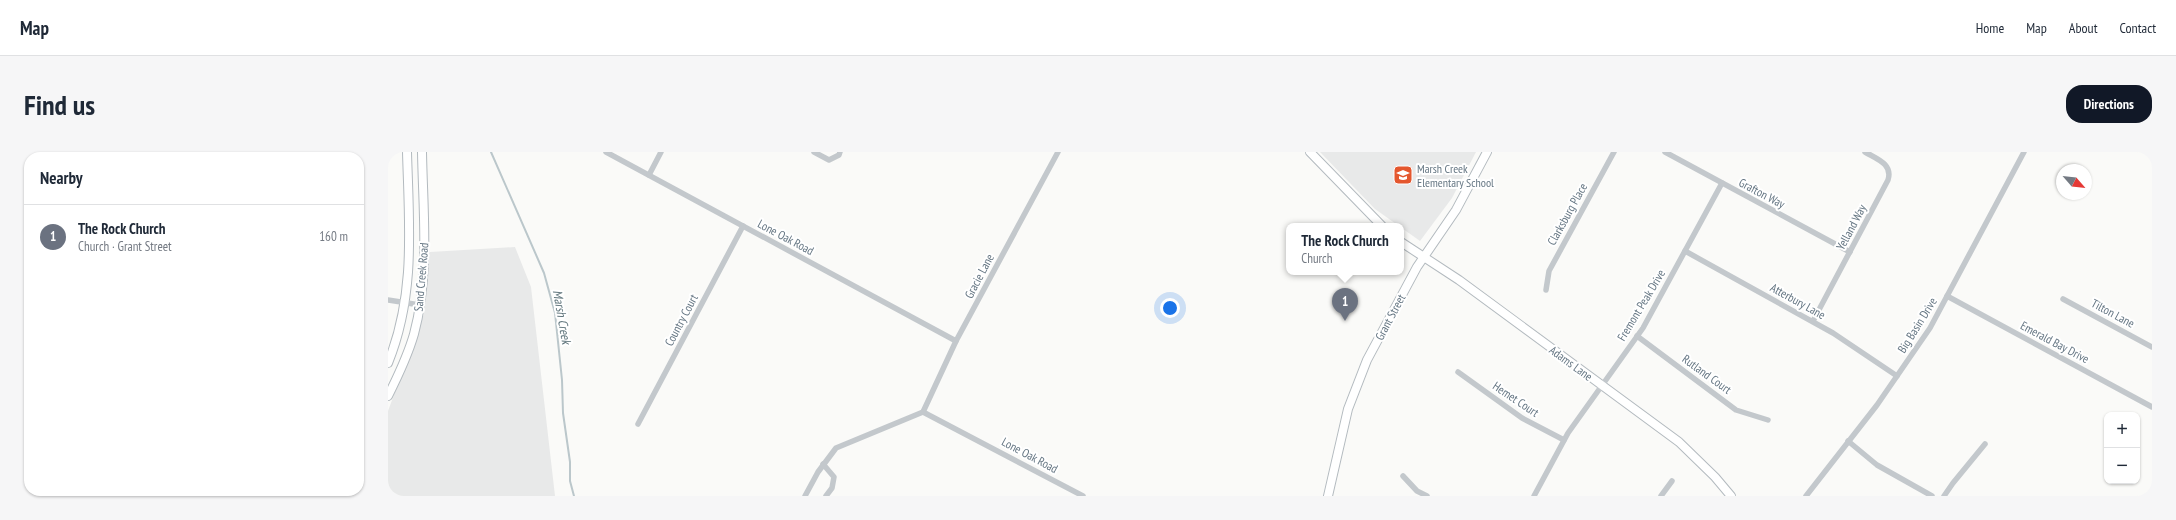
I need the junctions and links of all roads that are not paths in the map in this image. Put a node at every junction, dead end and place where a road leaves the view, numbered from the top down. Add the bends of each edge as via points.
1 (407, 152) edge
2 (422, 152) edge
3 (606, 152) edge
4 (662, 152) edge
5 (814, 152) edge
6 (840, 152) edge
7 (1058, 152) edge
8 (1310, 152) edge
9 (1487, 152) edge
10 (1614, 152) edge
11 (1665, 152) edge
12 (1865, 152) edge
13 (2024, 152) edge
14 (649, 175) junction
15 (1722, 184) junction
16 (1379, 223) edge
17 (743, 226) junction
18 (1404, 244) edge
19 (1685, 251) junction
20 (1850, 252) junction
21 (1424, 256) junction
22 (1546, 290) dead end
23 (1948, 296) junction
24 (2063, 299) dead end
25 (388, 300) edge
26 (406, 303) junction
27 (420, 305) junction
28 (1813, 321) junction
29 (1637, 336) junction
30 (956, 341) junction
31 (2152, 347) edge
32 (388, 364) edge
33 (1458, 372) dead end
34 (1897, 376) junction
35 (1601, 385) junction
36 (388, 396) edge
37 (2152, 407) edge
38 (923, 412) junction
39 (1768, 420) dead end
40 (638, 424) dead end
41 (1564, 440) junction
42 (1848, 441) junction
43 (1985, 444) dead end
44 (823, 464) junction
45 (1403, 476) dead end
46 (1672, 481) dead end
47 (805, 496) edge
48 (826, 496) edge
49 (1083, 496) edge
50 (1328, 496) edge
51 (1427, 496) edge
52 (1534, 496) edge
53 (1661, 496) edge
54 (1731, 496) edge
55 (1806, 496) edge
56 (1932, 496) edge
57 (1944, 496) edge

1 - 26 street, Sand Creek Road via 410,271
2 - 27 street, Sand Creek Road via 424,247
3 - 14 street, Lone Oak Road
4 - 14 street
5 - 6 street via 829,160
7 - 30 street, Gracie Lane
8 - 16 street
9 - 21 street, Grant Street via 1456,210
10 - 22 street, Clarksburg Place via 1549,271
11 - 15 street, Grafton Way
12 - 20 street, Yelland Way via 1886,164 1890,174
13 - 23 street, Big Basin Drive
14 - 17 street, Lone Oak Road
15 - 19 street, Fremont Peak Drive
15 - 20 street, Grafton Way
17 - 30 street, Lone Oak Road
17 - 40 street, Country Court
18 - 21 street, Adams Lane
19 - 28 street, Atterbury Lane
19 - 29 street, Fremont Peak Drive
20 - 28 street, Yelland Way
21 - 35 street, Adams Lane
21 - 50 street, Grant Street via 1357,383 1348,409
23 - 34 street, Big Basin Drive via 1930,328
23 - 37 street, Emerald Bay Drive
24 - 31 street, Tilton Lane
25 - 26 street
26 - 27 street
26 - 32 street, Sand Creek Road
27 - 36 street, Sand Creek Road via 410,345
28 - 34 street, Atterbury Lane via 1846,340
29 - 35 street, Fremont Peak Drive
29 - 39 street, Rutland Court via 1736,410
30 - 38 street, Gracie Lane
33 - 41 street, Hemet Court via 1522,418
34 - 42 street, Big Basin Drive
35 - 41 street, Fremont Peak Drive
35 - 54 street, Adams Lane via 1679,442
38 - 44 street via 836,448
38 - 49 street, Lone Oak Road
41 - 52 street, Fremont Peak Drive
42 - 55 street, Big Basin Drive
42 - 56 street via 1877,464
43 - 57 street
44 - 47 street
44 - 48 street via 834,477 832,488
45 - 51 street
46 - 53 street

